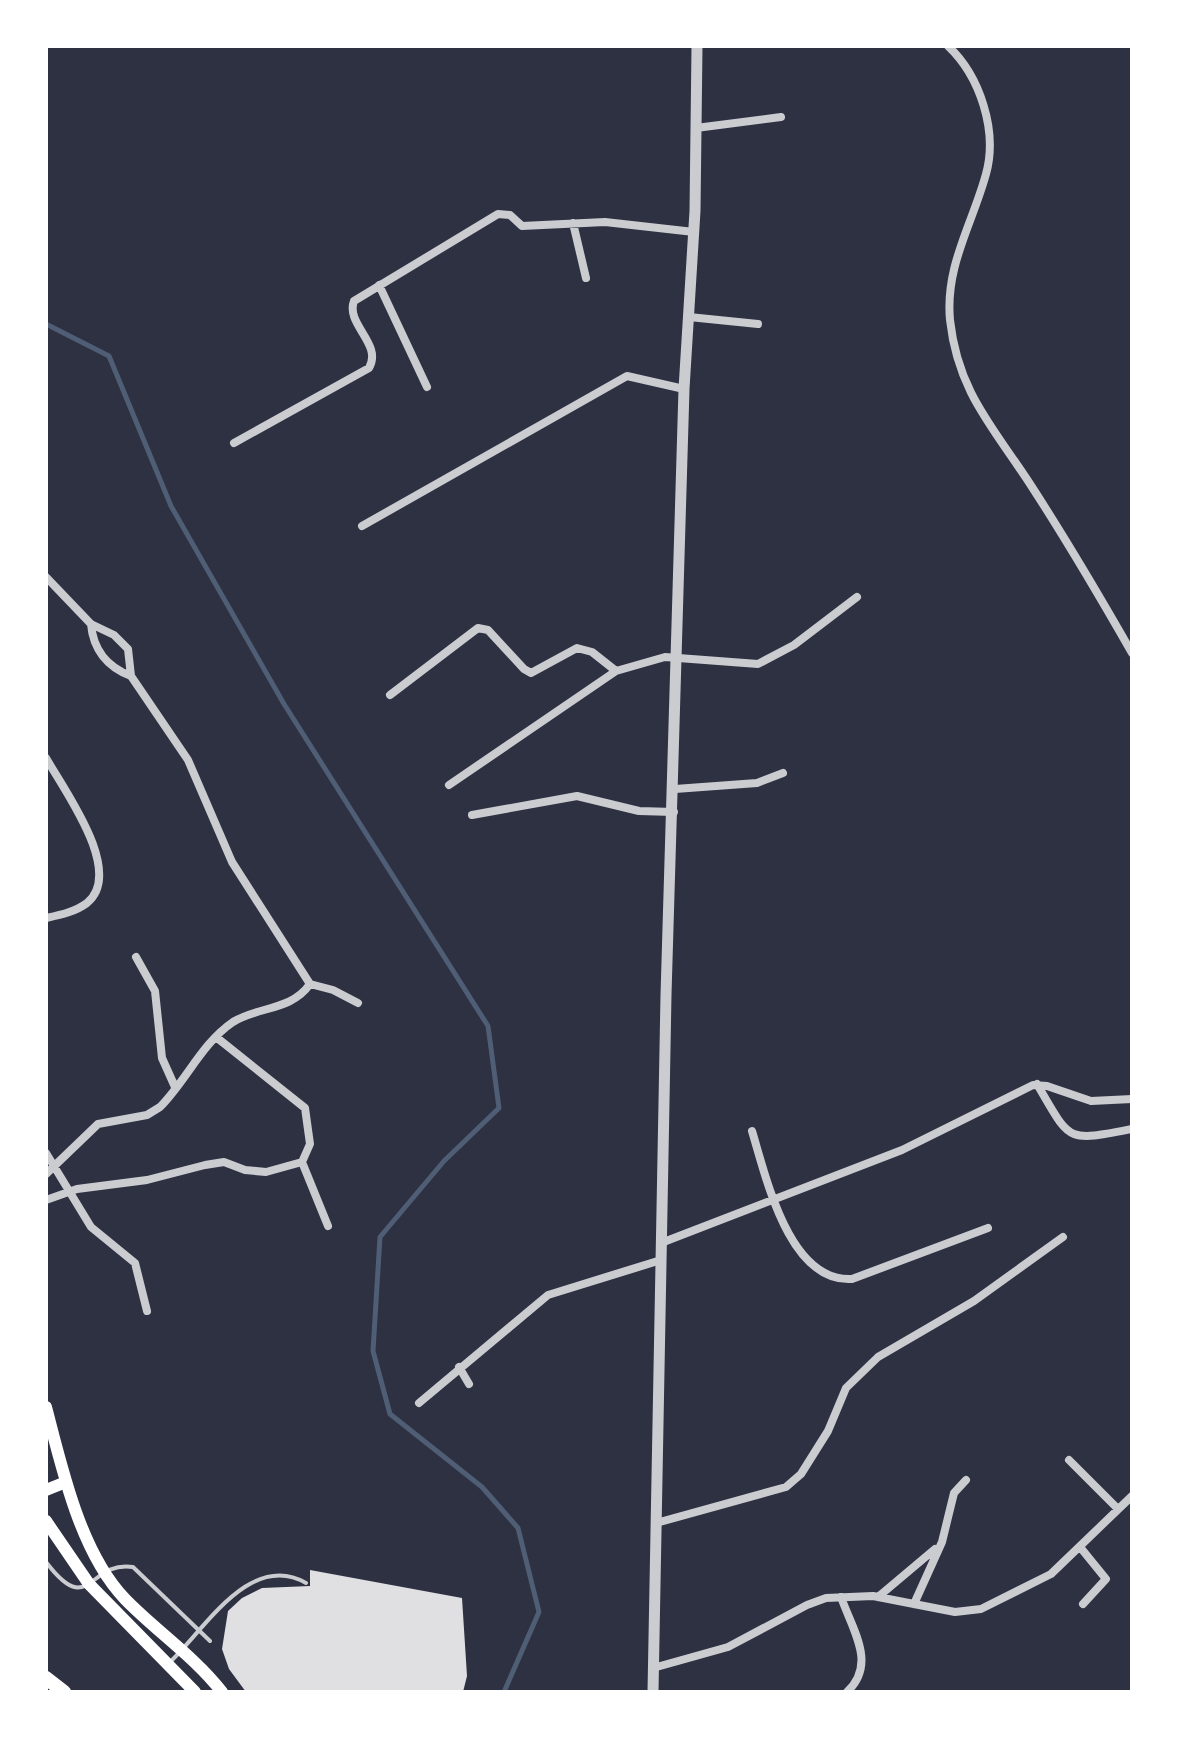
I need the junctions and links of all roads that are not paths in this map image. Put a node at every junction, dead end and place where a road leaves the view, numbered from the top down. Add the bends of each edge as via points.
1 (697, 46) edge
2 (948, 46) edge
3 (781, 117) dead end
4 (696, 128) junction
5 (573, 223) junction
6 (694, 232) junction
7 (586, 278) dead end
8 (379, 285) junction
9 (689, 317) junction
10 (758, 324) dead end
11 (427, 387) dead end
12 (684, 389) junction
13 (234, 443) dead end
14 (362, 526) dead end
15 (46, 577) edge
16 (857, 597) dead end
17 (91, 624) junction
18 (1132, 653) edge
19 (679, 659) junction
20 (616, 671) junction
21 (131, 676) junction
22 (390, 695) dead end
23 (46, 758) edge
24 (783, 773) dead end
25 (449, 785) dead end
26 (675, 789) junction
27 (674, 812) junction
28 (472, 815) dead end
29 (46, 918) edge
30 (136, 957) dead end
31 (310, 984) junction
32 (358, 1003) dead end
33 (216, 1037) junction
34 (1037, 1084) junction
35 (175, 1087) junction
36 (1132, 1099) edge
37 (1132, 1129) edge
38 (752, 1131) dead end
39 (46, 1153) edge
40 (302, 1162) junction
41 (54, 1165) junction
42 (46, 1174) edge
43 (69, 1191) junction
44 (46, 1200) edge
45 (774, 1200) junction
46 (328, 1226) dead end
47 (988, 1228) dead end
48 (1063, 1237) dead end
49 (661, 1243) junction
50 (661, 1260) junction
51 (147, 1311) dead end
52 (459, 1367) junction
53 (469, 1384) dead end
54 (419, 1403) dead end
55 (46, 1407) edge
56 (1069, 1460) dead end
57 (966, 1480) dead end
58 (66, 1482) junction
59 (46, 1490) edge
60 (1132, 1496) edge
61 (1118, 1509) junction
62 (46, 1521) edge
63 (656, 1523) junction
64 (939, 1546) junction
65 (1080, 1547) junction
66 (46, 1562) edge
67 (107, 1572) junction
68 (306, 1583) dead end
69 (89, 1584) junction
70 (841, 1597) junction
71 (878, 1597) junction
72 (914, 1604) junction
73 (1083, 1604) dead end
74 (200, 1632) junction
75 (210, 1641) dead end
76 (183, 1650) junction
77 (168, 1664) junction
78 (653, 1668) junction
79 (46, 1678) edge
80 (64, 1692) edge
81 (195, 1692) edge
82 (222, 1692) edge
83 (653, 1692) edge
84 (847, 1692) edge

1 - 4 street
2 - 18 street via 977,87 989,150 953,274 950,317 961,375
3 - 4 street
4 - 6 street
5 - 6 street
5 - 7 street
5 - 8 street via 522,226 502,213
6 - 9 street
8 - 11 street
8 - 13 street via 357,298 351,309 372,351 369,368
9 - 10 street
9 - 12 street
12 - 14 street via 625,377
12 - 19 street
15 - 17 street
16 - 19 street via 794,645 758,664
17 - 21 street via 105,659
17 - 21 street via 125,645
19 - 20 street via 656,658
19 - 26 street
20 - 22 street via 592,652 577,648 531,673 488,630 478,628
20 - 25 street
21 - 31 street via 188,760 236,869
23 - 29 street via 100,867 97,890 87,903
24 - 26 street via 757,783
26 - 27 street
27 - 28 street via 639,811 577,796
27 - 49 street
30 - 35 street via 155,991 162,1058
31 - 32 street
31 - 33 street via 290,1002 243,1016
33 - 35 street
33 - 40 street via 305,1108 310,1144
34 - 36 street via 1091,1101
34 - 37 street via 1072,1136
34 - 45 street via 902,1150
35 - 41 street via 147,1115 98,1124
38 - 45 street
39 - 41 street
40 - 43 street via 266,1172 224,1162
40 - 46 street
41 - 42 street
41 - 43 street
43 - 44 street
43 - 51 street via 91,1227 135,1263
45 - 47 street via 803,1257 847,1280
45 - 49 street
48 - 63 street via 974,1301 878,1357 846,1388 828,1431 801,1474 786,1487
49 - 50 street
50 - 52 street via 548,1295
50 - 63 street
52 - 53 street
52 - 54 street
55 - 58 main road
56 - 61 street
57 - 64 street via 954,1493
58 - 59 main road
58 - 67 main road
60 - 61 street
61 - 65 street
62 - 69 main road
63 - 78 street
64 - 71 street
64 - 72 street
65 - 72 street via 1044,1579 981,1609 960,1612
65 - 73 street via 1106,1579
66 - 69 lane via 67,1587
67 - 69 lane
67 - 74 lane via 122,1565 133,1567
67 - 76 main road via 123,1597
68 - 74 lane via 283,1574 257,1578
69 - 77 main road
70 - 71 street
70 - 78 street via 807,1605 728,1647
70 - 84 street via 864,1665
71 - 72 street
74 - 75 lane
74 - 76 lane
76 - 77 lane
76 - 82 main road
77 - 81 main road
78 - 83 street
79 - 80 main road

